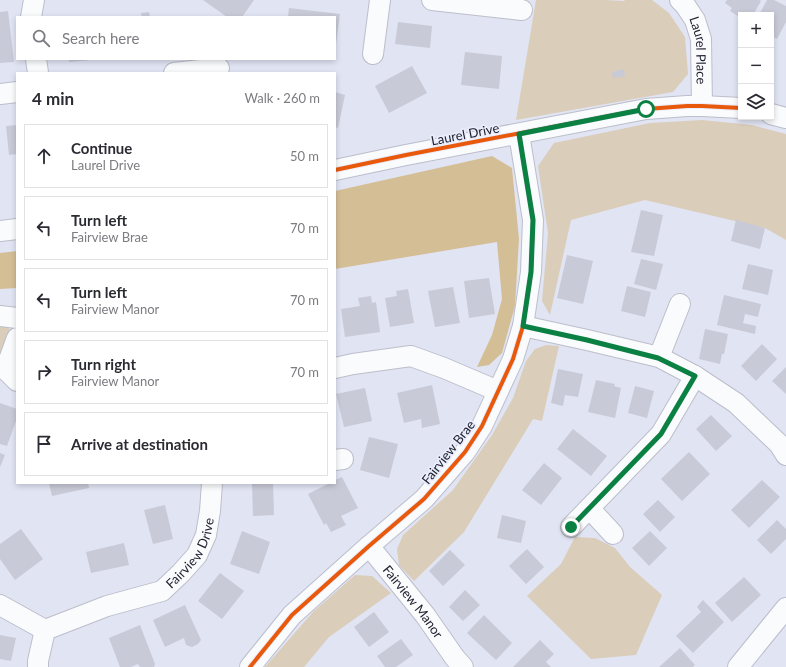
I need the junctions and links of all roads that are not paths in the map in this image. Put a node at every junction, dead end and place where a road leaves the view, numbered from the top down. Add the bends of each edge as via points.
1 (34, 0) edge
2 (380, 0) edge
3 (432, 0) edge
4 (680, 0) edge
5 (522, 10) dead end
6 (31, 16) edge
7 (373, 54) dead end
8 (36, 60) edge
9 (219, 68) dead end
10 (38, 72) edge
11 (183, 72) edge
12 (16, 92) edge
13 (0, 94) edge
14 (702, 106) junction
15 (738, 108) edge
16 (774, 115) edge
17 (786, 118) edge
18 (519, 134) junction
19 (336, 170) edge
20 (16, 229) edge
21 (0, 231) edge
22 (680, 304) dead end
23 (0, 316) edge
24 (16, 318) edge
25 (523, 326) junction
26 (16, 341) edge
27 (658, 358) junction
28 (336, 368) edge
29 (7, 373) edge
30 (695, 376) junction
31 (498, 391) junction
32 (784, 445) edge
33 (212, 484) edge
34 (590, 509) junction
35 (571, 527) dead end
36 (613, 534) dead end
37 (369, 546) junction
38 (0, 605) edge
39 (786, 608) edge
40 (45, 630) junction
41 (453, 664) edge
42 (38, 667) edge
43 (250, 667) edge
44 (738, 667) edge

1 - 6 street
2 - 7 street
3 - 5 street
4 - 14 street, Laurel Place via 695,20 701,39
8 - 10 street
9 - 11 street
12 - 13 street
14 - 15 street, Laurel Drive
14 - 18 street, Laurel Drive via 646,109
16 - 17 street
18 - 19 street, Laurel Drive
18 - 25 street, Fairview Brae via 533,220 531,272
20 - 21 street
22 - 27 street
23 - 24 street
25 - 27 street
25 - 31 street, Fairview Brae via 513,359
26 - 29 street
27 - 30 street
28 - 31 street via 411,356
30 - 32 street via 736,403
30 - 34 street via 661,434
31 - 37 street, Fairview Brae via 482,426 465,452 424,499
33 - 40 street, Fairview Drive via 206,535 197,555 162,591 107,606
34 - 35 street
34 - 36 street
37 - 41 street, Fairview Manor via 425,615
37 - 43 street, Fairview Brae via 292,614
38 - 40 street
39 - 44 street
40 - 42 street

